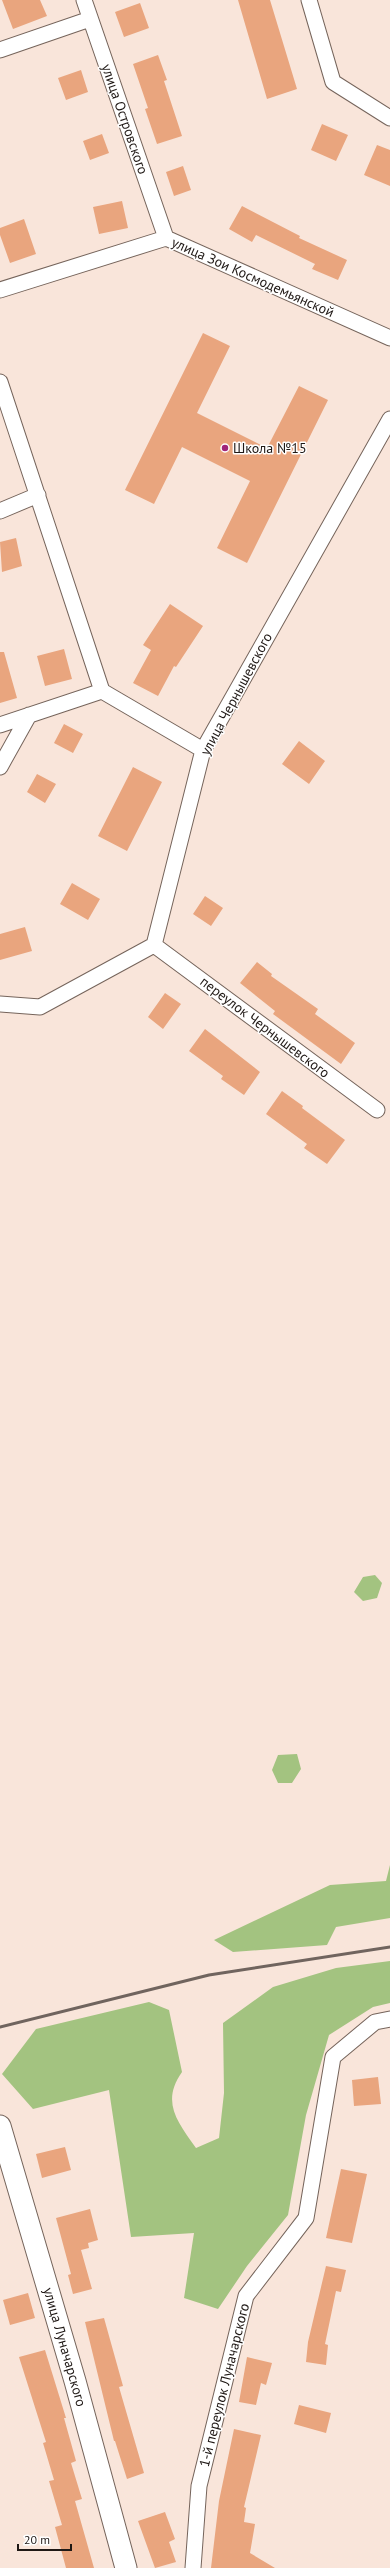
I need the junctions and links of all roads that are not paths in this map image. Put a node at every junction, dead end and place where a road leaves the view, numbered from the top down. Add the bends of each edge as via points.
1 (84, 0) edge
2 (309, 0) edge
3 (90, 19) junction
4 (0, 50) edge
5 (390, 118) edge
6 (166, 238) junction
7 (0, 290) edge
8 (390, 338) edge
9 (0, 382) edge
10 (390, 419) edge
11 (38, 495) junction
12 (0, 511) edge
13 (102, 691) junction
14 (29, 715) junction
15 (0, 725) edge
16 (203, 750) junction
17 (0, 767) edge
18 (154, 945) junction
19 (0, 1004) edge
20 (377, 1110) dead end
21 (390, 2019) edge
22 (0, 2126) edge
23 (126, 2568) edge
24 (193, 2568) edge

1 - 3 street, улица Островского
2 - 5 street via 333,82
3 - 4 street
3 - 6 street, улица Островского
6 - 7 street, улица Зои Космодемьянской
6 - 8 street, улица Зои Космодемьянской
9 - 11 street
10 - 16 street, улица Чернышевского
11 - 12 street
11 - 13 street
13 - 14 street
13 - 16 street
14 - 15 street
14 - 17 street
16 - 18 street, улица Чернышевского
18 - 19 street via 40,1007
18 - 20 street, переулок Чернышевского
21 - 24 street, 1-й переулок Луначарского via 375,2022 333,2056 306,2218 246,2296 199,2486
22 - 23 main road, улица Луначарского via 75,2381

